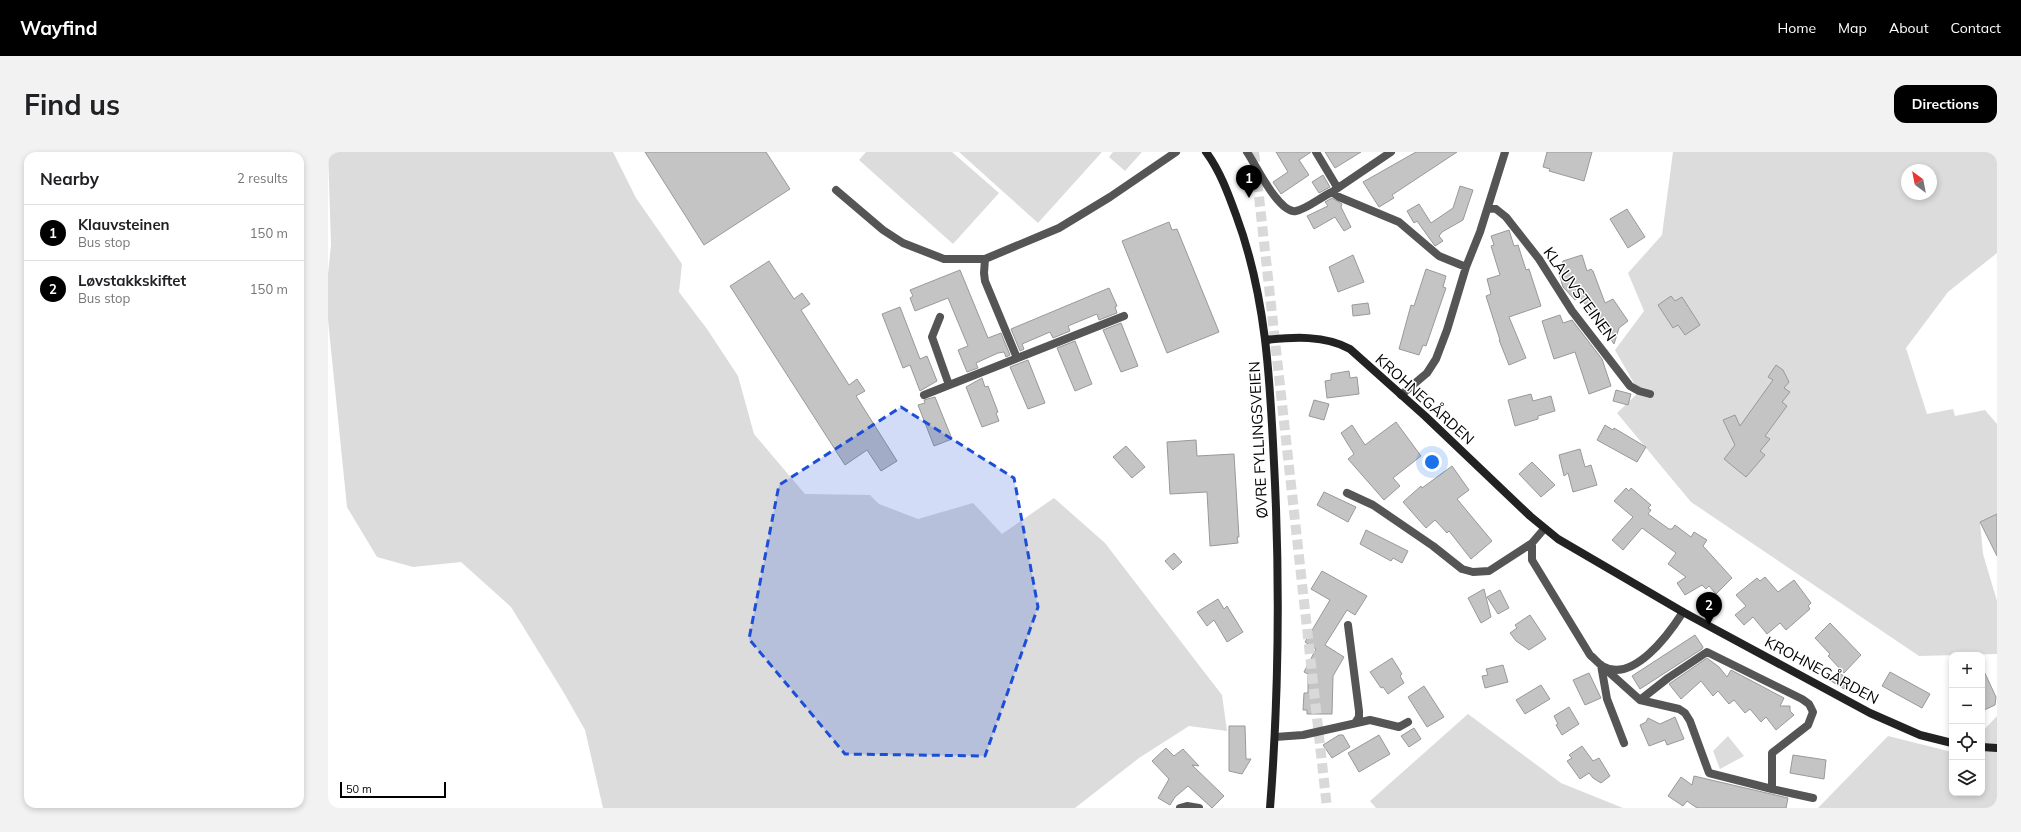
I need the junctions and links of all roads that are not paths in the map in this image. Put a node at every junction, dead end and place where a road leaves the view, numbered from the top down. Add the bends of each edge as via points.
1 (1176, 152) edge
2 (1206, 152) edge
3 (1247, 152) edge
4 (1316, 152) edge
5 (1391, 152) edge
6 (1505, 152) edge
7 (836, 190) dead end
8 (1334, 190) junction
9 (1488, 208) junction
10 (985, 259) junction
11 (1466, 267) junction
12 (1124, 316) dead end
13 (940, 317) dead end
14 (1266, 340) junction
15 (1017, 358) junction
16 (949, 385) junction
17 (1650, 394) dead end
18 (924, 395) dead end
19 (1401, 395) junction
20 (1347, 493) dead end
21 (1544, 529) junction
22 (1532, 543) junction
23 (1683, 612) junction
24 (1348, 625) dead end
25 (1601, 665) junction
26 (1640, 700) junction
27 (1408, 722) dead end
28 (1355, 723) junction
29 (1275, 737) junction
30 (1949, 742) edge
31 (1624, 743) dead end
32 (1985, 747) edge
33 (1997, 748) edge
34 (1772, 789) junction
35 (1813, 798) dead end
36 (1180, 808) edge
37 (1199, 808) edge
38 (1270, 808) edge

1 - 10 street via 1059,228 1000,255
2 - 14 main road, ØVRE FYLLINGSVEIEN via 1221,178 1247,244
3 - 8 street via 1274,197 1292,211 1297,211
4 - 8 street
5 - 8 street
6 - 9 street
7 - 10 street via 883,230 903,243 944,259
8 - 11 street via 1339,197 1399,222 1439,256
9 - 11 street
9 - 17 street, KLAUVSTEINEN via 1496,209 1506,217 1539,260 1572,311 1630,386
10 - 15 street via 986,281
11 - 19 street via 1436,359 1426,373
12 - 15 street
13 - 16 street via 932,337
14 - 19 main road, KROHNEGÅRDEN via 1291,338 1340,343
14 - 29 main road, ØVRE FYLLINGSVEIEN via 1272,403 1279,588
15 - 16 street
16 - 18 street
19 - 21 main road, KROHNEGÅRDEN
20 - 22 street via 1373,505 1462,569 1473,572 1489,571
21 - 22 street
21 - 23 main road, KROHNEGÅRDEN via 1580,553
22 - 25 street via 1532,560 1590,655
23 - 25 street via 1662,642 1639,662 1621,670
23 - 30 main road, KROHNEGÅRDEN via 1870,713 1920,735
24 - 28 street via 1359,711
25 - 26 street
25 - 31 street via 1607,699
26 - 34 street via 1685,712 1709,773
26 - 34 street via 1707,652 1802,699 1812,708 1812,718 1800,732 1772,753
27 - 28 street via 1399,727 1376,720
28 - 29 street via 1303,735
29 - 38 main road, ØVRE FYLLINGSVEIEN
32 - 33 main road
34 - 35 street
36 - 37 street

